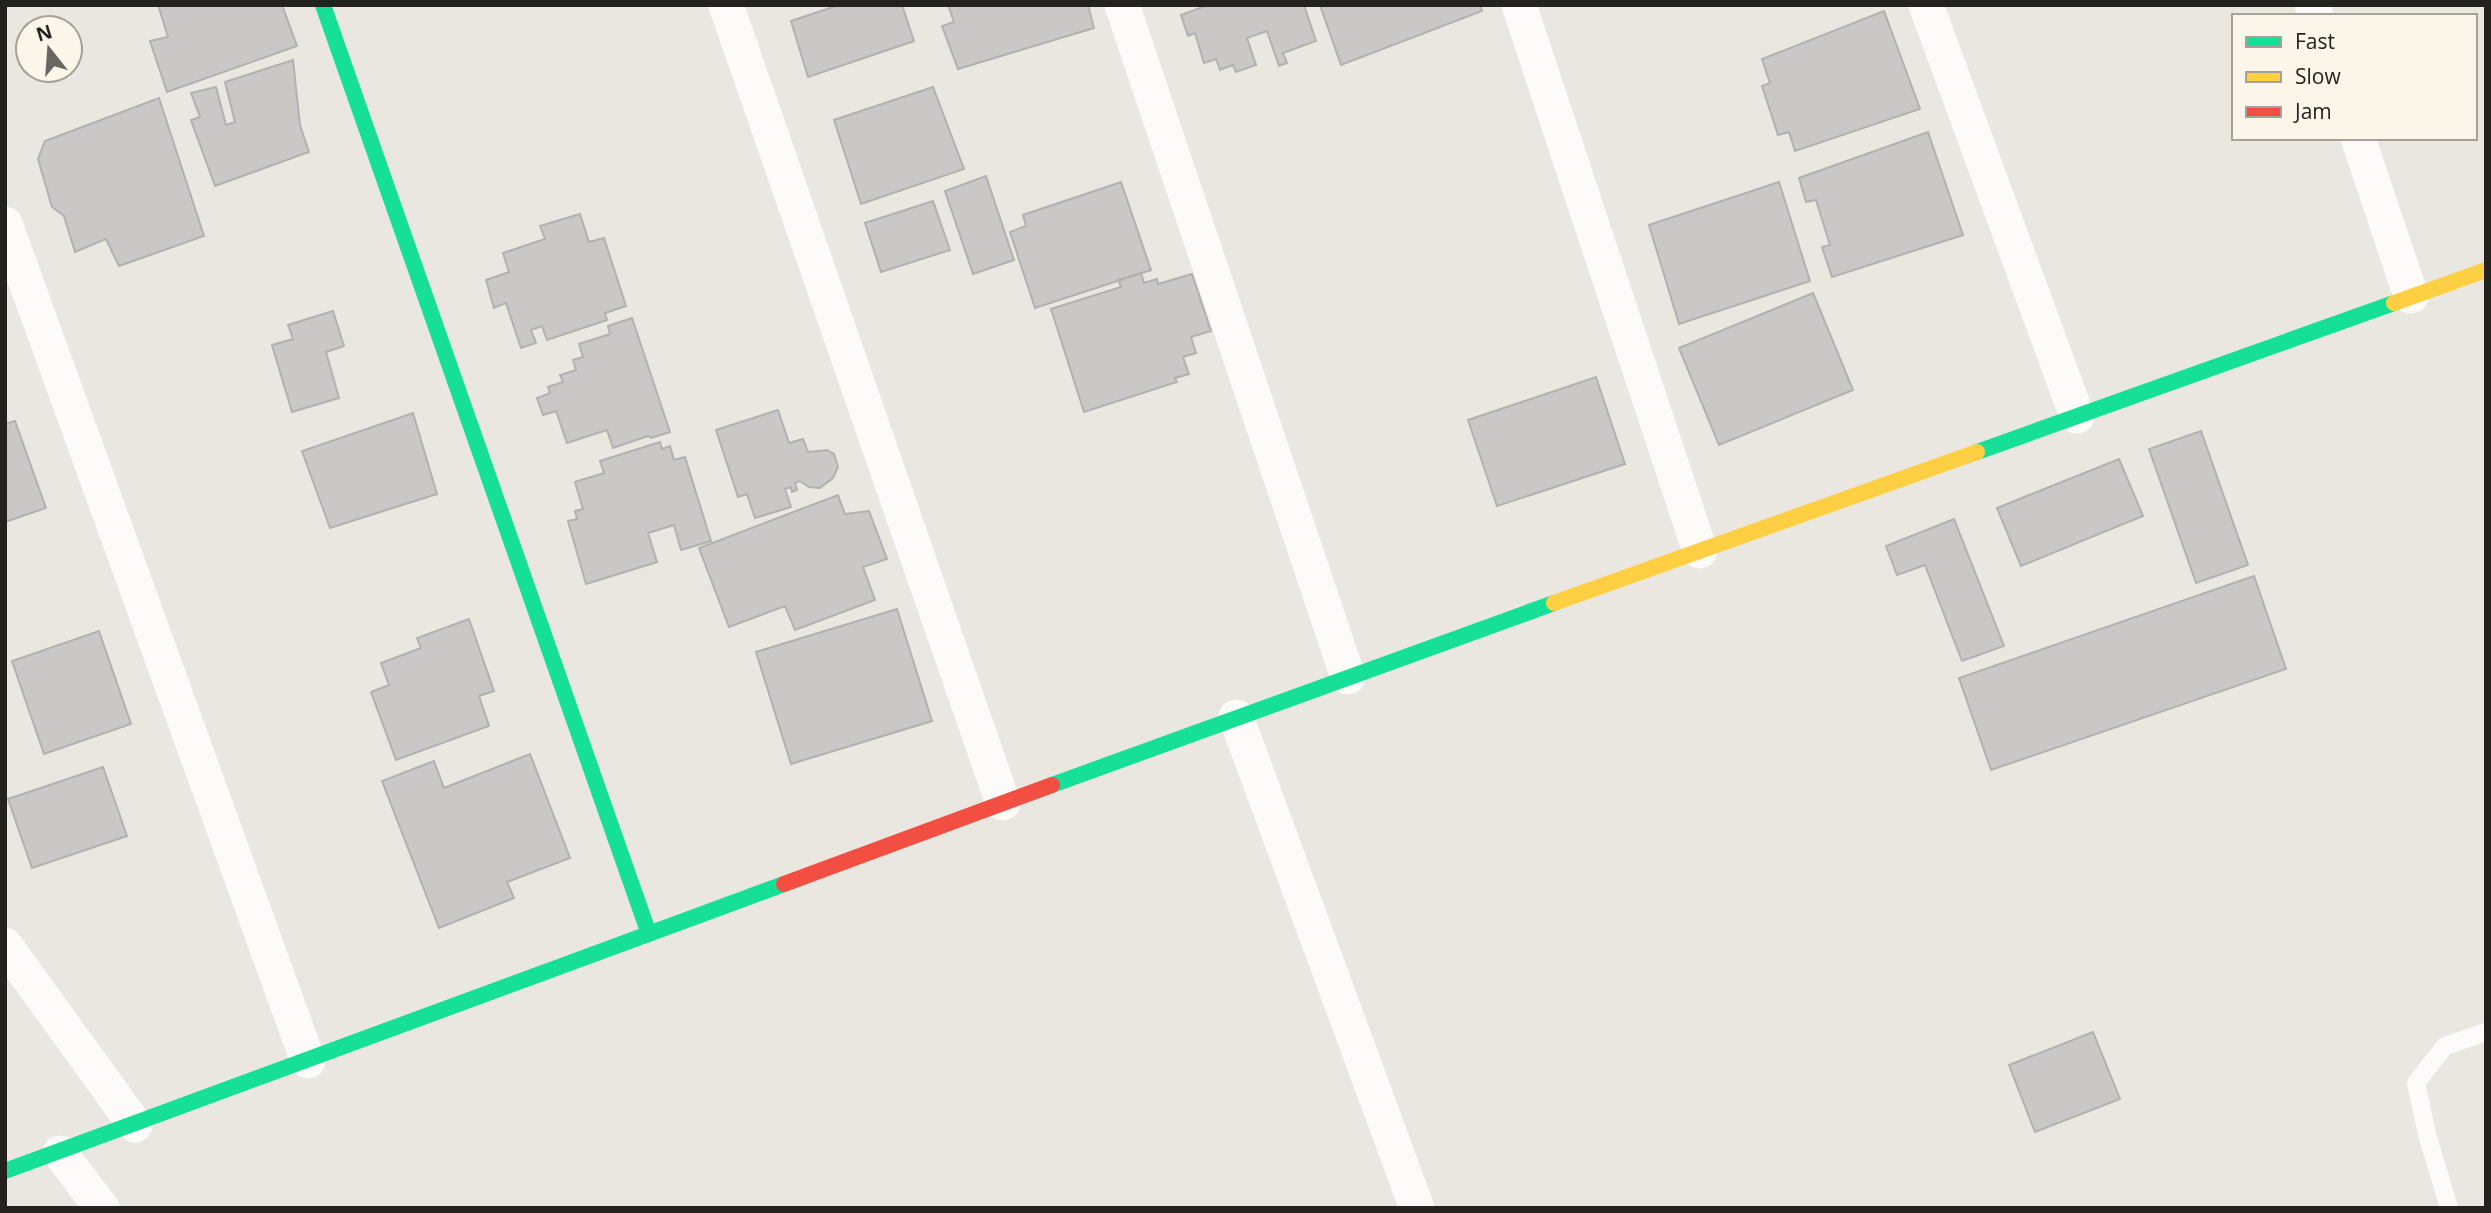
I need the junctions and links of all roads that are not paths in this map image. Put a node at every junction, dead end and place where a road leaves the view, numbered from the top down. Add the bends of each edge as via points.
1 (323, 5) edge
2 (726, 5) edge
3 (1122, 5) edge
4 (1519, 5) edge
5 (1926, 5) edge
6 (2359, 140) edge
7 (5, 224) edge
8 (2486, 270) edge
9 (2411, 296) junction
10 (2077, 416) junction
11 (1700, 551) junction
12 (1348, 677) junction
13 (1236, 717) junction
14 (1003, 803) junction
15 (649, 934) junction
16 (5, 945) edge
17 (2486, 1032) edge
18 (308, 1060) junction
19 (135, 1125) junction
20 (60, 1153) junction
21 (5, 1171) edge
22 (102, 1208) edge
23 (1417, 1208) edge
24 (2449, 1208) edge

1 - 15 street
2 - 14 street
3 - 12 street
4 - 11 street
5 - 10 street
6 - 9 street
7 - 18 street
8 - 9 street
9 - 10 street
10 - 11 street
11 - 12 street
12 - 13 street
13 - 14 street
13 - 23 street
14 - 15 street
15 - 18 street
16 - 19 street
17 - 24 lane via 2445,1046 2416,1083
18 - 19 street
19 - 20 street
20 - 21 street
20 - 22 street

